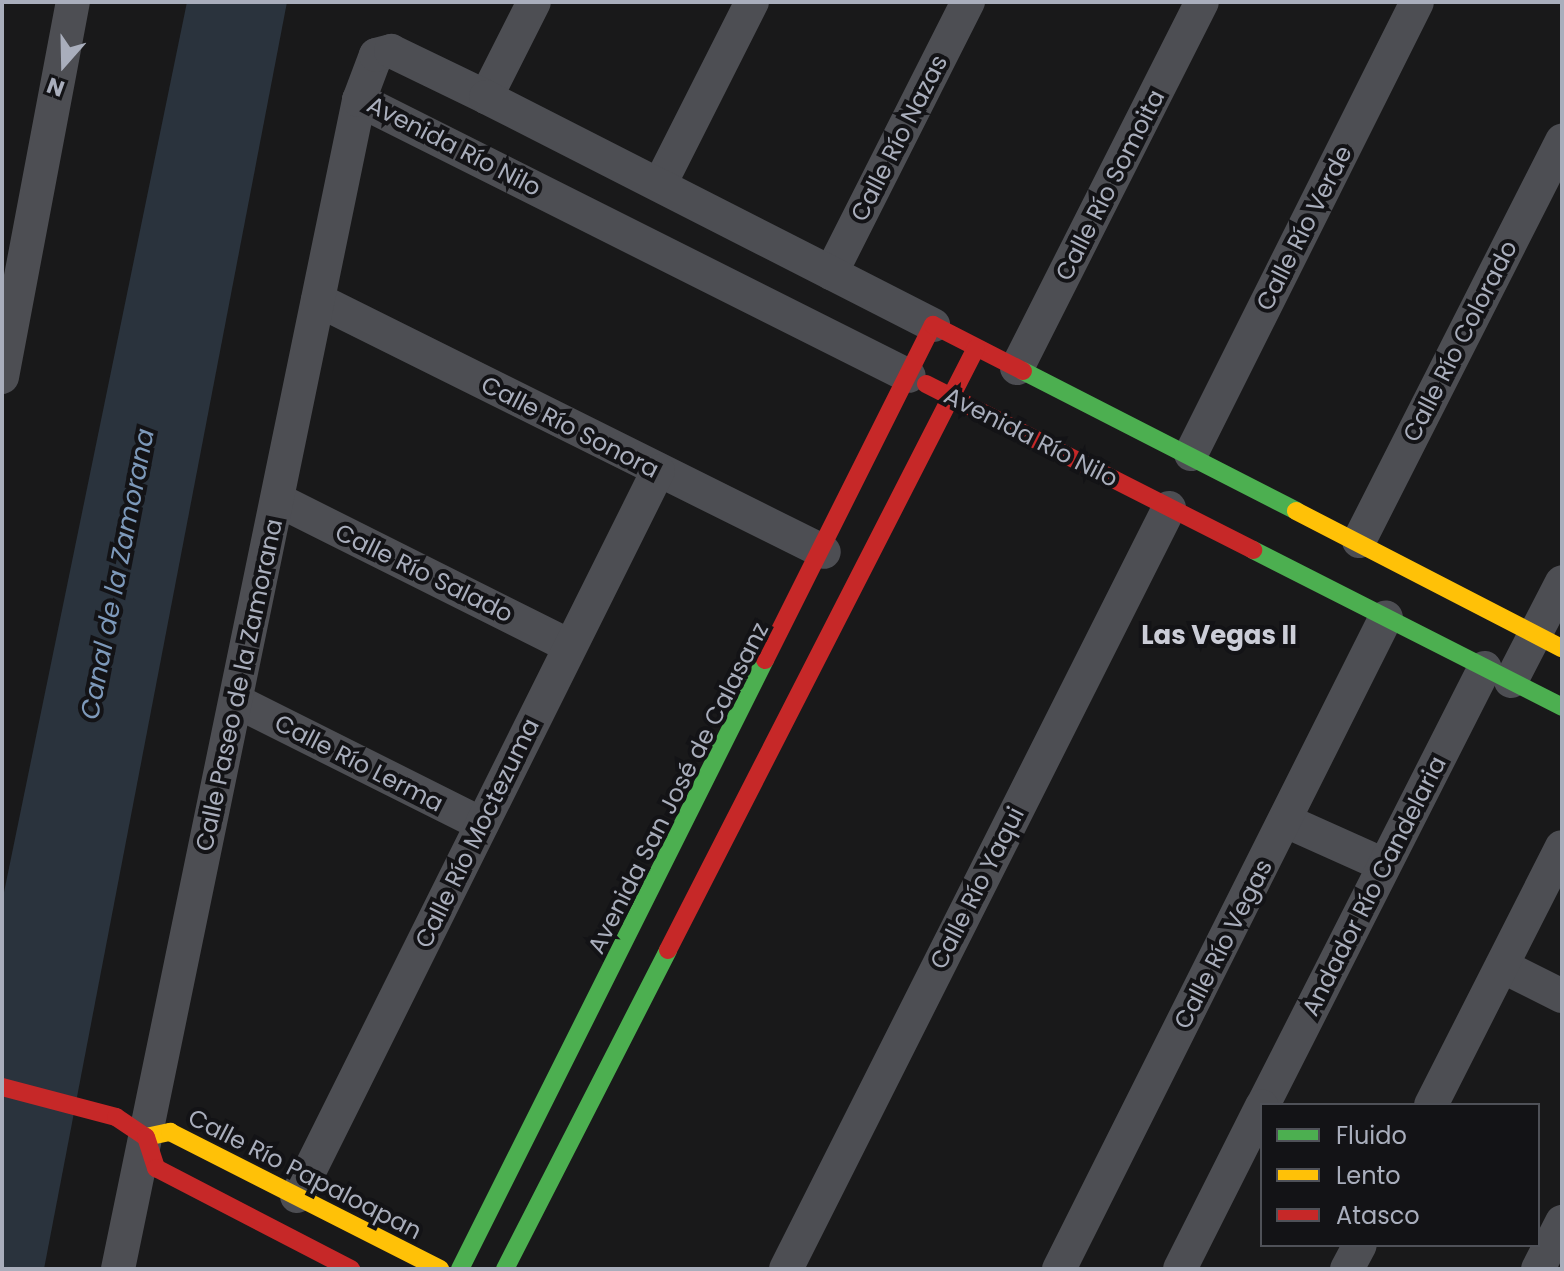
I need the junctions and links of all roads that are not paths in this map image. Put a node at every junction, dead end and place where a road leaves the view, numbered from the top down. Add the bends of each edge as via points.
1 (73, 2) edge
2 (534, 2) edge
3 (752, 2) edge
4 (968, 2) edge
5 (1202, 2) edge
6 (1417, 2) edge
7 (486, 97) junction
8 (359, 100) junction
9 (1562, 141) edge
10 (660, 184) junction
11 (831, 273) junction
12 (318, 300) junction
13 (933, 325) junction
14 (976, 348) junction
15 (1017, 368) junction
16 (909, 376) junction
17 (2, 377) edge
18 (952, 397) junction
19 (1191, 454) junction
20 (658, 471) junction
21 (278, 500) junction
22 (1169, 508) junction
23 (1359, 541) junction
24 (824, 552) junction
25 (1562, 582) edge
26 (1386, 617) junction
27 (1549, 641) edge
28 (570, 646) junction
29 (1498, 674) junction
30 (236, 701) junction
31 (1562, 707) edge
32 (1286, 821) junction
33 (482, 824) junction
34 (1562, 847) edge
35 (1384, 865) junction
36 (1553, 886) edge
37 (1502, 966) junction
38 (1562, 996) edge
39 (2, 1087) edge
40 (1264, 1103) edge
41 (1432, 1103) edge
42 (1260, 1110) edge
43 (146, 1137) junction
44 (297, 1196) junction
45 (1562, 1222) edge
46 (1359, 1247) edge
47 (118, 1269) edge
48 (351, 1269) edge
49 (440, 1269) edge
50 (460, 1269) edge
51 (505, 1269) edge
52 (786, 1269) edge
53 (1059, 1269) edge
54 (1180, 1269) edge
55 (1347, 1269) edge
56 (1538, 1269) edge

1 - 17 street
2 - 7 street
3 - 10 street
4 - 11 street, Calle Río Nazas
5 - 15 street, Calle Río Somoita
6 - 19 street, Calle Río Verde
7 - 8 street, Avenida Río Nilo via 383,50
7 - 10 street, Avenida Río Nilo
8 - 12 street, Calle Paseo de la Zamorana
8 - 16 street, Avenida Río Nilo
9 - 23 street, Calle Río Colorado
10 - 11 street, Avenida Río Nilo
11 - 13 street, Avenida Río Nilo
12 - 20 street, Calle Río Sonora
12 - 21 street, Calle Paseo de la Zamorana
13 - 14 street, Avenida Río Nilo
13 - 16 street, Avenida San José de Calasanz
14 - 15 street, Avenida Río Nilo
14 - 18 street
15 - 19 street, Avenida Río Nilo
16 - 18 street, Avenida Río Nilo
16 - 24 street, Avenida San José de Calasanz
18 - 22 street, Avenida Río Nilo
18 - 51 street
19 - 23 street, Avenida Río Nilo
20 - 24 street, Calle Río Sonora
20 - 28 street, Calle Río Moctezuma
21 - 28 street, Calle Río Salado
21 - 30 street, Calle Paseo de la Zamorana
22 - 26 street, Avenida Río Nilo
22 - 52 street, Calle Río Yaqui
23 - 27 street, Avenida Río Nilo
24 - 50 street, Avenida San José de Calasanz
25 - 27 street, Andador Río Candelaria
26 - 29 street, Avenida Río Nilo
26 - 32 street, Calle Río Vegas
27 - 29 street, Andador Río Candelaria
28 - 33 street, Calle Río Moctezuma
29 - 31 street, Avenida Río Nilo
29 - 35 street, Andador Río Candelaria
30 - 33 street, Calle Río Lerma
30 - 43 street, Calle Paseo de la Zamorana
32 - 35 street
32 - 53 street, Calle Río Vegas
33 - 44 street, Calle Río Moctezuma
34 - 36 street
35 - 40 street, Andador Río Candelaria
36 - 37 street
37 - 38 street
37 - 41 street
39 - 43 street, Calle Río Papaloapan via 81,1105
42 - 54 street, Andador Río Candelaria
43 - 44 street, Calle Río Papaloapan via 170,1132
43 - 47 street, Calle Paseo de la Zamorana
43 - 48 street via 156,1168
44 - 49 street, Calle Río Papaloapan
45 - 56 street
46 - 55 street

